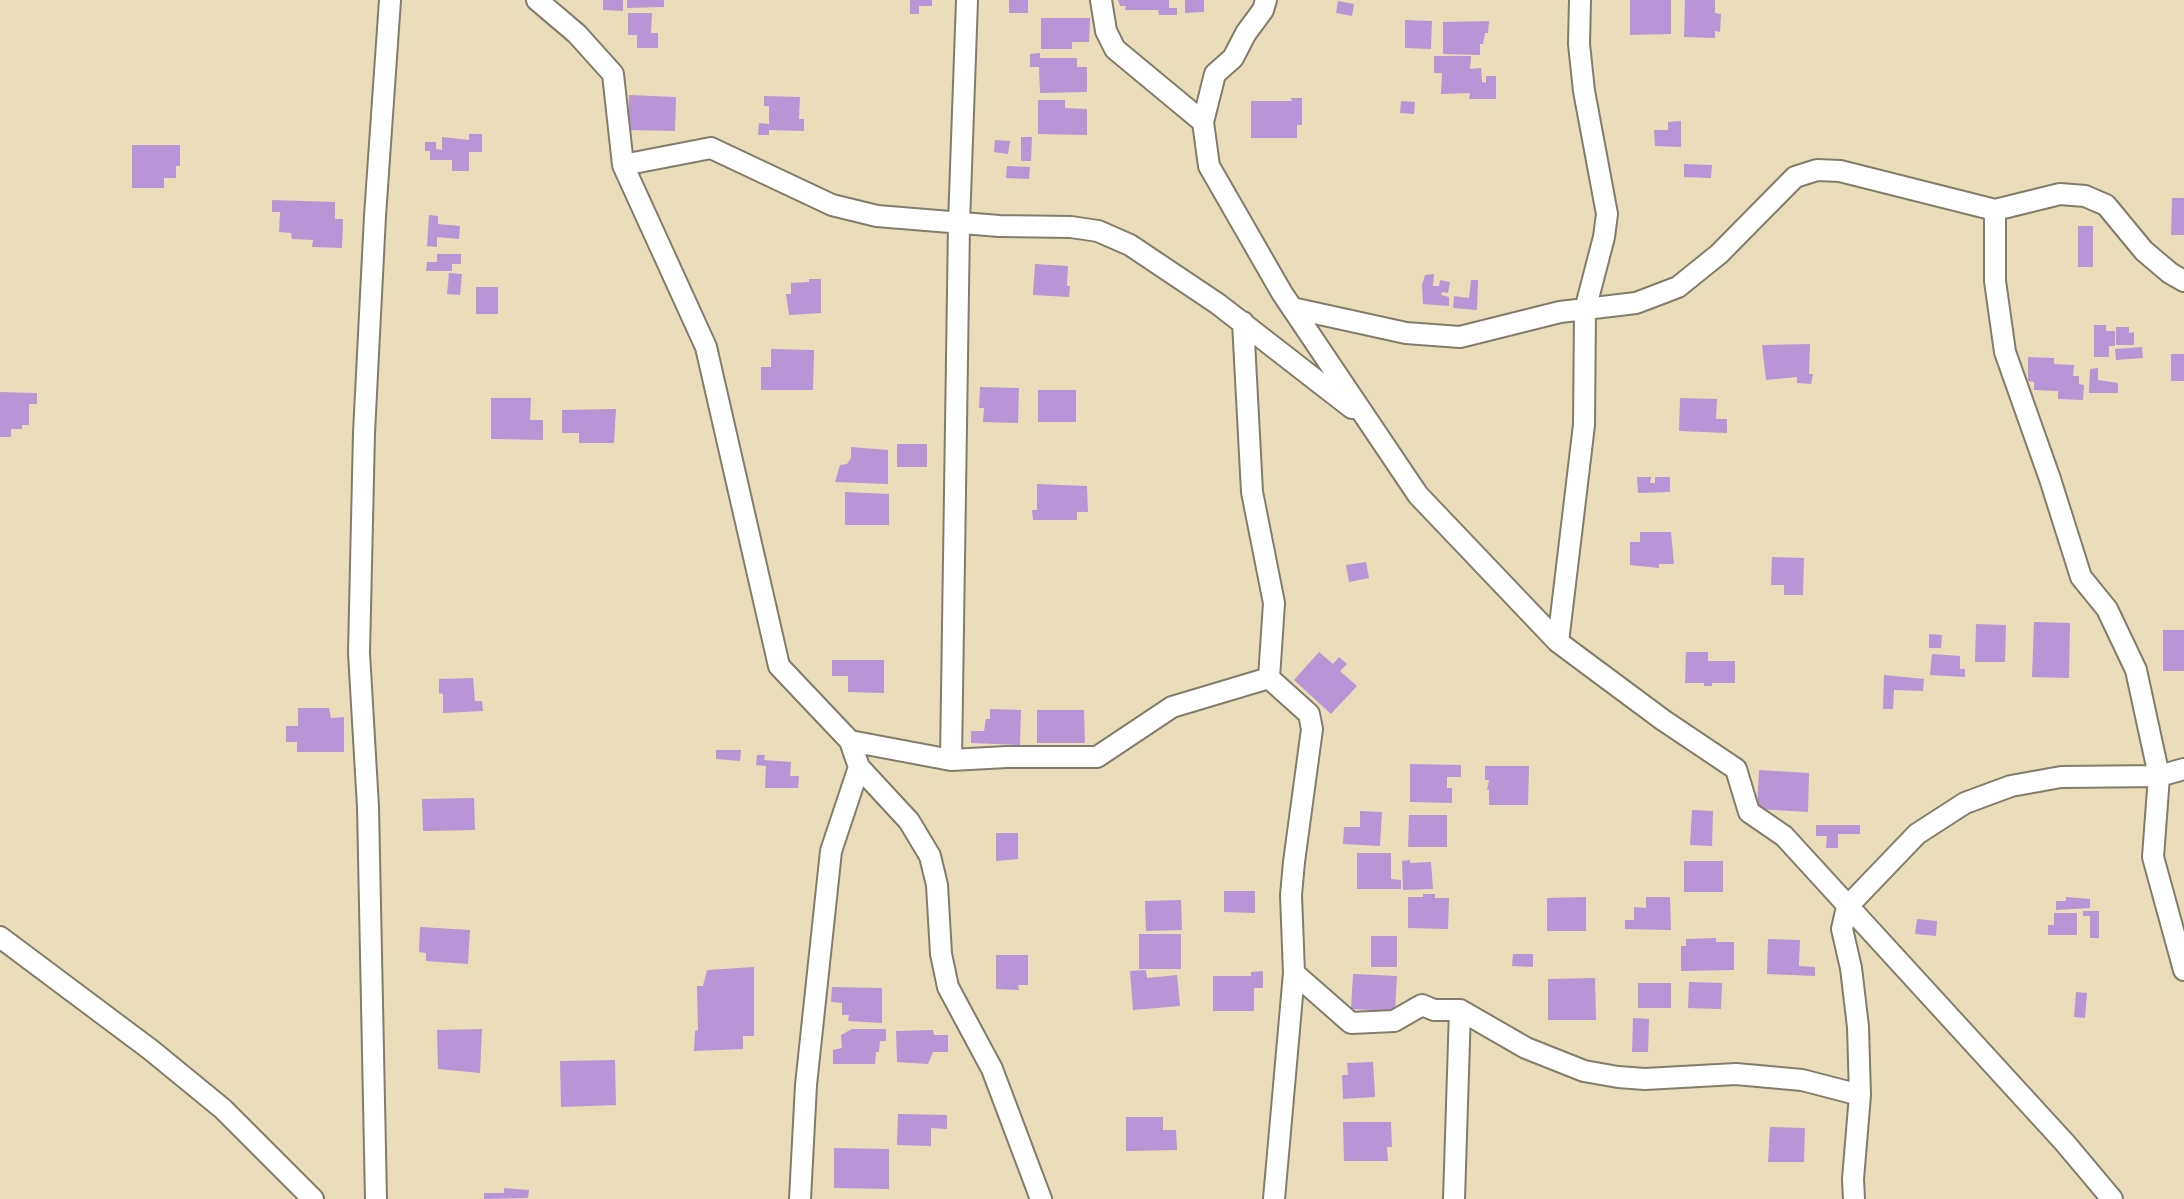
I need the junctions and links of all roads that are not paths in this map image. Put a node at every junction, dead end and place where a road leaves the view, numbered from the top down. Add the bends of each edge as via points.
1 (390, 0) edge
2 (537, 0) edge
3 (967, 0) edge
4 (1101, 0) edge
5 (1266, 0) edge
6 (1580, 0) edge
7 (1203, 122) junction
8 (623, 165) junction
9 (1995, 210) junction
10 (959, 224) junction
11 (2184, 281) edge
12 (1292, 308) junction
13 (1585, 310) junction
14 (1243, 322) junction
15 (1368, 421) junction
16 (1558, 642) junction
17 (1269, 678) junction
18 (850, 741) junction
19 (951, 760) junction
20 (859, 767) junction
21 (2184, 769) edge
22 (2159, 776) junction
23 (1847, 907) junction
24 (0, 937) edge
25 (2184, 970) edge
26 (1294, 973) junction
27 (1460, 1010) junction
28 (1860, 1095) junction
29 (313, 1199) edge
30 (376, 1199) edge
31 (800, 1199) edge
32 (1041, 1199) edge
33 (1274, 1199) edge
34 (1454, 1199) edge
35 (1854, 1199) edge
36 (2112, 1199) edge

1 - 30 street via 364,433 359,653 368,807
2 - 8 street via 613,74
3 - 10 street
4 - 7 street via 1115,49
5 - 7 street via 1233,58 1215,74
6 - 13 street via 1584,91 1607,214
7 - 12 street via 1209,166
8 - 10 street via 711,148 832,205 877,216
8 - 18 street via 706,347 779,666
9 - 11 street via 2060,194 2085,196 2106,205 2144,251
9 - 13 street via 1840,171 1817,170 1795,177 1719,254 1678,287 1636,303
9 - 22 street via 1995,281 2005,352 2081,577 2107,609 2136,670
10 - 14 street via 1098,231 1130,245
10 - 19 street
12 - 13 street via 1406,333 1460,337
12 - 15 street
13 - 16 street via 1584,425
14 - 15 street
14 - 17 street via 1252,492 1274,603
15 - 16 street via 1418,495
16 - 23 street via 1736,769 1749,812 1784,836
17 - 19 street via 1172,707 1097,757
17 - 26 street via 1309,714 1312,729 1291,895
18 - 19 street
18 - 20 street
20 - 31 street via 831,851 806,1085
20 - 32 street via 909,821 930,856 948,987 992,1069
21 - 22 street
22 - 23 street via 2061,777 2011,786 1965,803 1917,834
22 - 25 street via 2153,857
23 - 28 street via 1842,929 1858,1027
23 - 36 street
24 - 29 street via 223,1109
26 - 27 street via 1351,1023 1394,1021 1422,1005
26 - 33 street
27 - 28 street via 1526,1048 1584,1071 1645,1079 1751,1075 1802,1080
27 - 34 street
28 - 35 street

